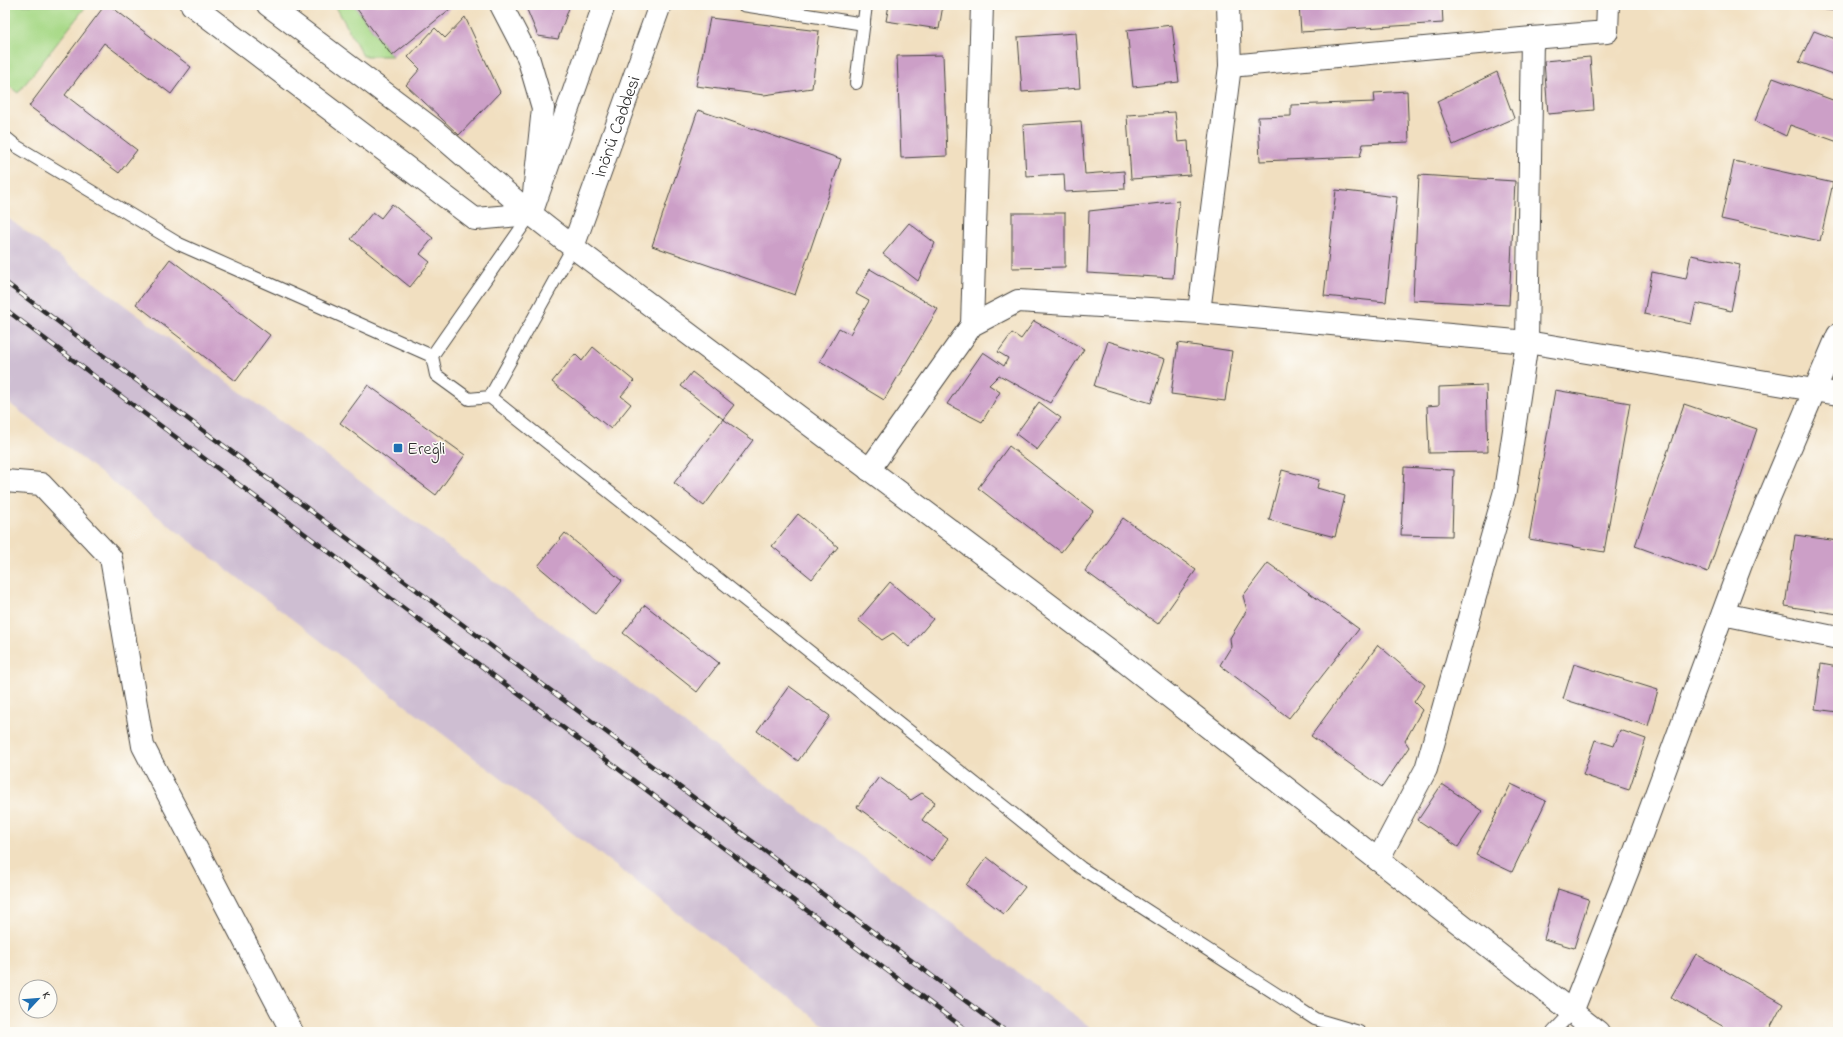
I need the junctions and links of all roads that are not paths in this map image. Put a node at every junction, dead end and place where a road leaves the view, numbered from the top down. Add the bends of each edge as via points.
1 (192, 5) edge
2 (268, 5) edge
3 (502, 5) edge
4 (604, 5) edge
5 (660, 5) edge
6 (742, 5) edge
7 (866, 5) edge
8 (982, 5) edge
9 (1228, 5) edge
10 (1608, 5) edge
11 (864, 24) junction
12 (1532, 38) junction
13 (1230, 66) junction
14 (856, 83) dead end
15 (5, 137) edge
16 (531, 214) junction
17 (573, 247) junction
18 (1200, 312) junction
19 (972, 325) junction
20 (1838, 335) edge
21 (1527, 342) junction
22 (432, 356) junction
23 (1815, 390) junction
24 (1838, 394) edge
25 (490, 397) junction
26 (869, 470) junction
27 (5, 481) edge
28 (1723, 614) junction
29 (1838, 638) edge
30 (1378, 860) junction
31 (1572, 1012) junction
32 (292, 1032) edge
33 (1359, 1032) edge
34 (1553, 1032) edge
35 (1598, 1032) edge

1 - 16 street via 475,219
2 - 16 street via 434,130
3 - 16 street via 528,57 543,108
4 - 16 street
5 - 17 street, İnönü Caddesi
6 - 11 lane
7 - 11 lane
8 - 19 street
9 - 13 street
10 - 12 street via 1607,32
11 - 14 lane
12 - 13 street
12 - 21 street
13 - 18 street
15 - 22 lane via 179,244
16 - 17 street
16 - 22 lane
17 - 25 lane
17 - 26 street
18 - 19 street via 1018,301
18 - 21 street
19 - 26 street
20 - 23 street
21 - 23 street
21 - 30 street via 1505,491 1426,769
22 - 25 lane via 436,375 458,391 469,398
23 - 24 street
23 - 28 street via 1741,564
25 - 33 lane via 1081,868 1316,1019
26 - 30 street via 1120,658
27 - 32 street via 41,484 111,558 143,746
28 - 29 street
28 - 31 street
30 - 31 street
31 - 34 lane
31 - 35 street

